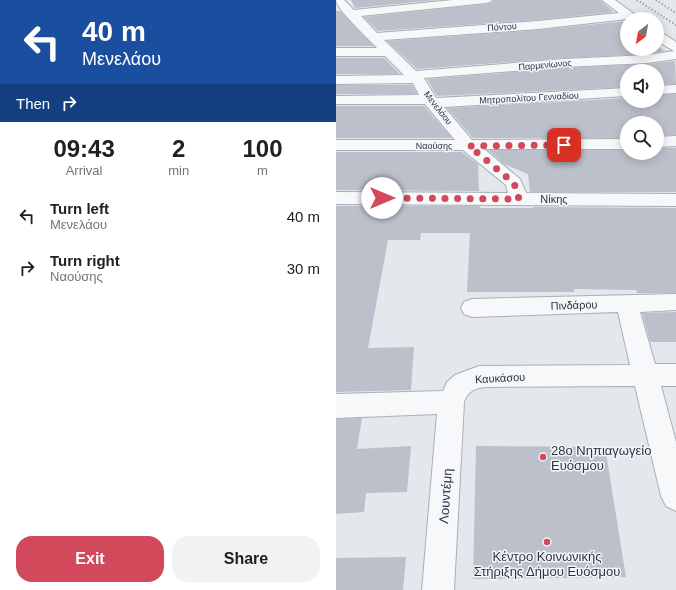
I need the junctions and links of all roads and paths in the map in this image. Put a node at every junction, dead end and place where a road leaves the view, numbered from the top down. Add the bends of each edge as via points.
1 (486, 0) edge
2 (608, 0) edge
3 (343, 9) edge
4 (625, 12) edge
5 (620, 18) edge
6 (374, 37) junction
7 (664, 40) edge
8 (676, 48) edge
9 (336, 52) edge
10 (388, 52) junction
11 (676, 55) edge
12 (415, 77) junction
13 (336, 80) edge
14 (676, 89) edge
15 (664, 90) edge
16 (620, 92) edge
17 (336, 100) edge
18 (430, 101) junction
19 (676, 141) edge
20 (664, 142) edge
21 (620, 144) edge
22 (336, 145) edge
23 (469, 146) junction
24 (336, 198) edge
25 (519, 199) junction
26 (676, 200) edge
27 (676, 302) edge
28 (627, 303) junction
29 (472, 308) dead end
30 (676, 375) edge
31 (645, 376) junction
32 (451, 402) junction
33 (336, 406) edge
34 (676, 496) edge
35 (438, 590) edge

1 - 3 street
2 - 4 street
3 - 6 street, Μενελάου
5 - 6 street, Πόντου
6 - 10 street, Μενελάου
7 - 8 street
9 - 10 street
10 - 12 street, Μενελάου
11 - 12 street, Παρμενίωνος
12 - 13 street, Παρμενίωνος
12 - 18 street, Μενελάου
14 - 15 street
16 - 18 street, Μητροπολίτου Γενναδίου
17 - 18 street, Μητροπολίτου Γενναδίου
18 - 23 street, Μενελάου
19 - 20 street
21 - 23 street, Ναούσης
22 - 23 street, Ναούσης
23 - 25 street, Μενελάου via 514,183
24 - 25 street, Νίκης
25 - 26 street, Νίκης
27 - 28 street, Πινδάρου
28 - 29 street, Πινδάρου
28 - 31 street
30 - 31 street, Καυκάσου
31 - 32 street, Καυκάσου via 479,377 468,379 457,387
31 - 34 street
32 - 33 street
32 - 35 street, Λουντέμη

